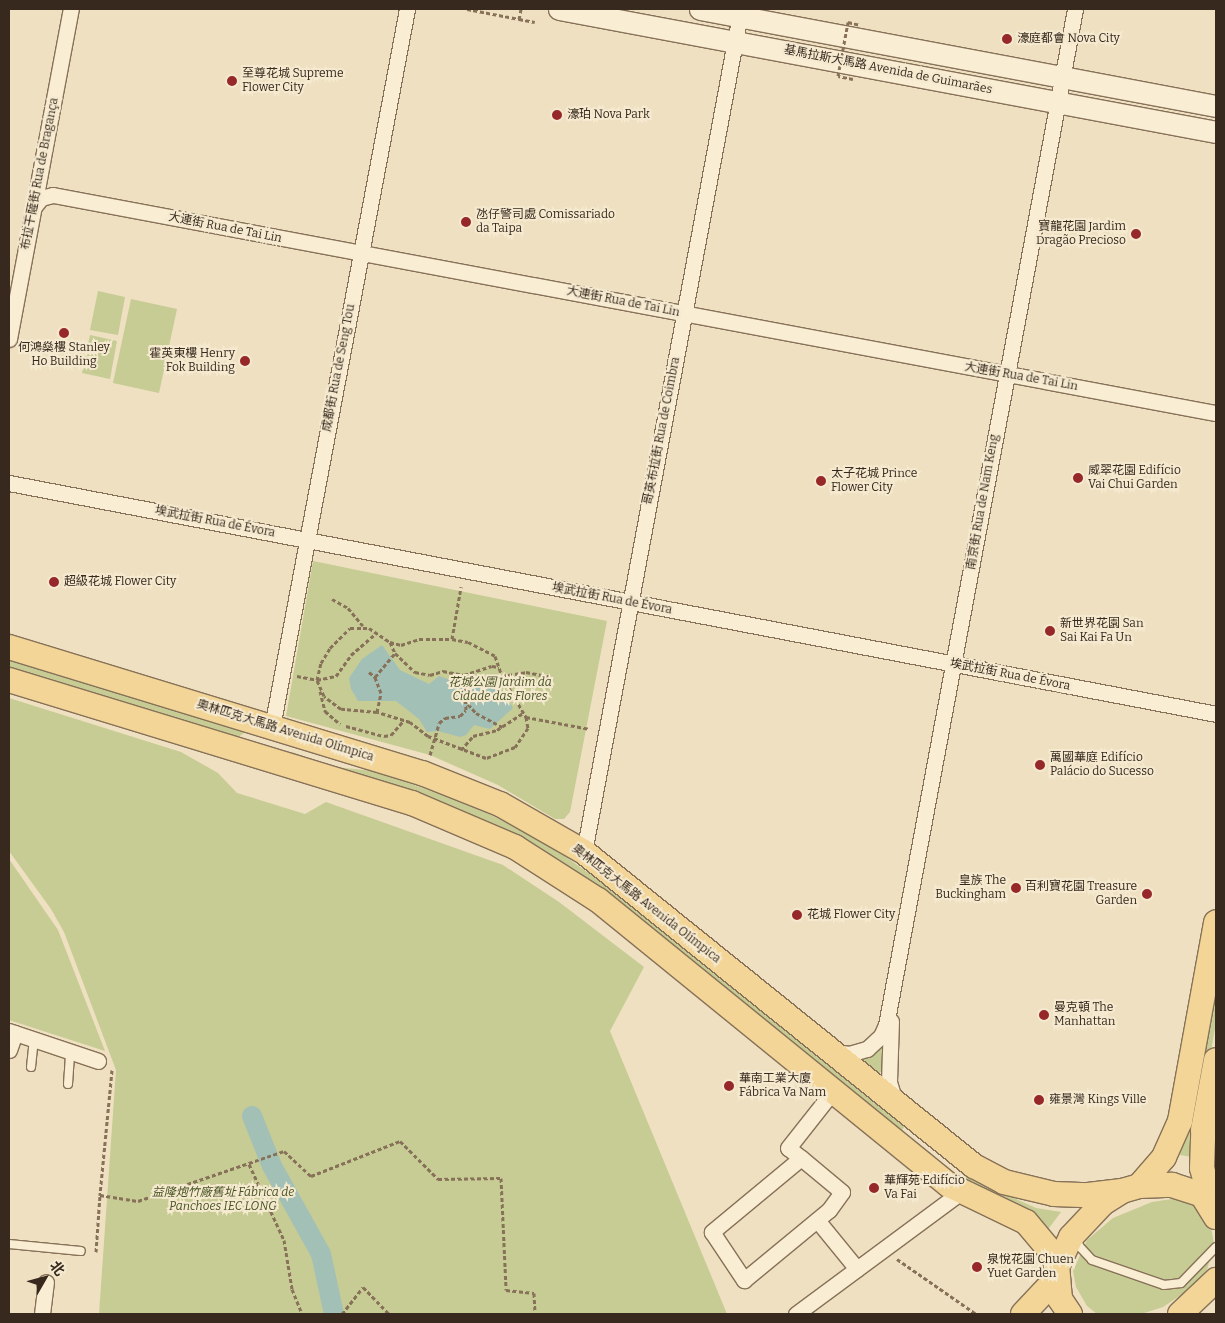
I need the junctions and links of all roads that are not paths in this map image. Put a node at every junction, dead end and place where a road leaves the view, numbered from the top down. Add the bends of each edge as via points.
1 (71, 9) edge
2 (407, 9) edge
3 (559, 9) edge
4 (700, 9) edge
5 (1074, 9) edge
6 (740, 12) edge
7 (734, 42) junction
8 (1062, 77) junction
9 (1057, 102) junction
10 (1216, 106) edge
11 (1216, 132) edge
12 (39, 178) junction
13 (53, 196) junction
14 (34, 207) junction
15 (361, 253) junction
16 (684, 314) junction
17 (9, 339) edge
18 (1007, 374) junction
19 (1216, 413) edge
20 (9, 483) edge
21 (307, 540) junction
22 (630, 602) junction
23 (9, 647) edge
24 (953, 664) junction
25 (9, 680) edge
26 (1216, 714) edge
27 (263, 724) junction
28 (296, 734) junction
29 (244, 752) junction
30 (287, 765) junction
31 (584, 852) junction
32 (1216, 922) edge
33 (892, 995) junction
34 (12, 1032) edge
35 (34, 1040) junction
36 (825, 1047) junction
37 (9, 1050) edge
38 (70, 1052) junction
39 (1216, 1060) edge
40 (98, 1061) road end
41 (31, 1067) dead end
42 (68, 1084) dead end
43 (833, 1091) junction
44 (1213, 1092) edge
45 (904, 1112) junction
46 (801, 1158) junction
47 (1130, 1188) junction
48 (962, 1191) junction
49 (1214, 1212) edge
50 (817, 1220) junction
51 (1079, 1228) junction
52 (14, 1242) edge
53 (1216, 1247) edge
54 (81, 1251) road end
55 (857, 1269) junction
56 (1057, 1273) junction
57 (1216, 1280) edge
58 (46, 1282) dead end
59 (1216, 1298) edge
60 (1181, 1313) edge
61 (42, 1314) edge
62 (796, 1314) edge
63 (1023, 1314) edge
64 (1070, 1314) edge

1 - 12 street, 布拉干薩街 Rua de Bragança
2 - 15 street, 成都街 Rua de Seng Tou
3 - 7 main road, 基馬拉斯大馬路 Avenida de Guimarães
4 - 6 main road, 基馬拉斯大馬路 Avenida de Guimarães
5 - 8 street, 南京街 Rua de Nam Keng
6 - 7 street, 哥英布拉街 Rua de Coimbra
6 - 8 main road, 基馬拉斯大馬路 Avenida de Guimarães
7 - 9 main road, 基馬拉斯大馬路 Avenida de Guimarães
7 - 16 street, 哥英布拉街 Rua de Coimbra
8 - 9 street, 南京街 Rua de Nam Keng
8 - 10 main road, 基馬拉斯大馬路 Avenida de Guimarães
9 - 11 main road, 基馬拉斯大馬路 Avenida de Guimarães
9 - 18 street, 南京街 Rua de Nam Keng
12 - 13 street via 43,189
12 - 14 street, 布拉干薩街 Rua de Bragança
13 - 14 street via 41,198
13 - 15 street, 大連街 Rua de Tai Lin
14 - 17 street, 布拉干薩街 Rua de Bragança
15 - 16 street, 大連街 Rua de Tai Lin
15 - 21 street, 成都街 Rua de Seng Tou
16 - 18 street, 大連街 Rua de Tai Lin
16 - 22 street, 哥英布拉街 Rua de Coimbra
18 - 19 street, 大連街 Rua de Tai Lin
18 - 24 street, 南京街 Rua de Nam Keng
20 - 21 street, 埃武拉街 Rua de Évora
21 - 22 street, 埃武拉街 Rua de Évora
21 - 27 street, 成都街 Rua de Seng Tou
22 - 24 street, 埃武拉街 Rua de Évora
22 - 31 street, 哥英布拉街 Rua de Coimbra
23 - 27 main road, 奧林匹克大馬路 Avenida Olímpica
24 - 26 street, 埃武拉街 Rua de Évora
24 - 33 street, 南京街 Rua de Nam Keng
25 - 29 main road
27 - 28 main road, 奧林匹克大馬路 Avenida Olímpica
27 - 29 main road via 254,742
28 - 30 main road via 284,751
28 - 31 main road, 奧林匹克大馬路 Avenida Olímpica via 449,782 530,819
29 - 30 main road
30 - 43 main road via 439,812 515,847 598,900
31 - 36 main road, 奧林匹克大馬路 Avenida Olímpica
32 - 47 main road via 1180,1121 1164,1157
33 - 36 street, 南京街 Rua de Nam Keng via 886,1025 872,1045 849,1054
33 - 45 street, 南京街 Rua de Nam Keng via 889,1082 892,1096
34 - 35 street
34 - 37 street
35 - 38 street
35 - 41 lane
36 - 45 main road, 奧林匹克大馬路 Avenida Olímpica
38 - 40 street
38 - 42 lane
39 - 44 main road
43 - 46 street via 788,1148
43 - 48 main road via 949,1185
44 - 49 main road via 1203,1130 1202,1168
45 - 47 main road, 奧林匹克大馬路 Avenida Olímpica via 961,1158 1004,1182 1054,1194 1088,1195
46 - 50 street via 842,1192
46 - 50 street via 712,1232 744,1280
47 - 49 main road, 奧林匹克大馬路 Avenida Olímpica via 1186,1188 1202,1196
47 - 51 main road via 1103,1203
48 - 55 street
48 - 56 main road via 1026,1222 1052,1253
50 - 55 street
51 - 53 lane via 1078,1246 1092,1260 1164,1285 1181,1283
51 - 56 main road via 1063,1251
52 - 54 lane
55 - 62 street
56 - 63 main road
56 - 64 main road via 1060,1299
57 - 60 main road
58 - 61 street
59 - 60 main road

